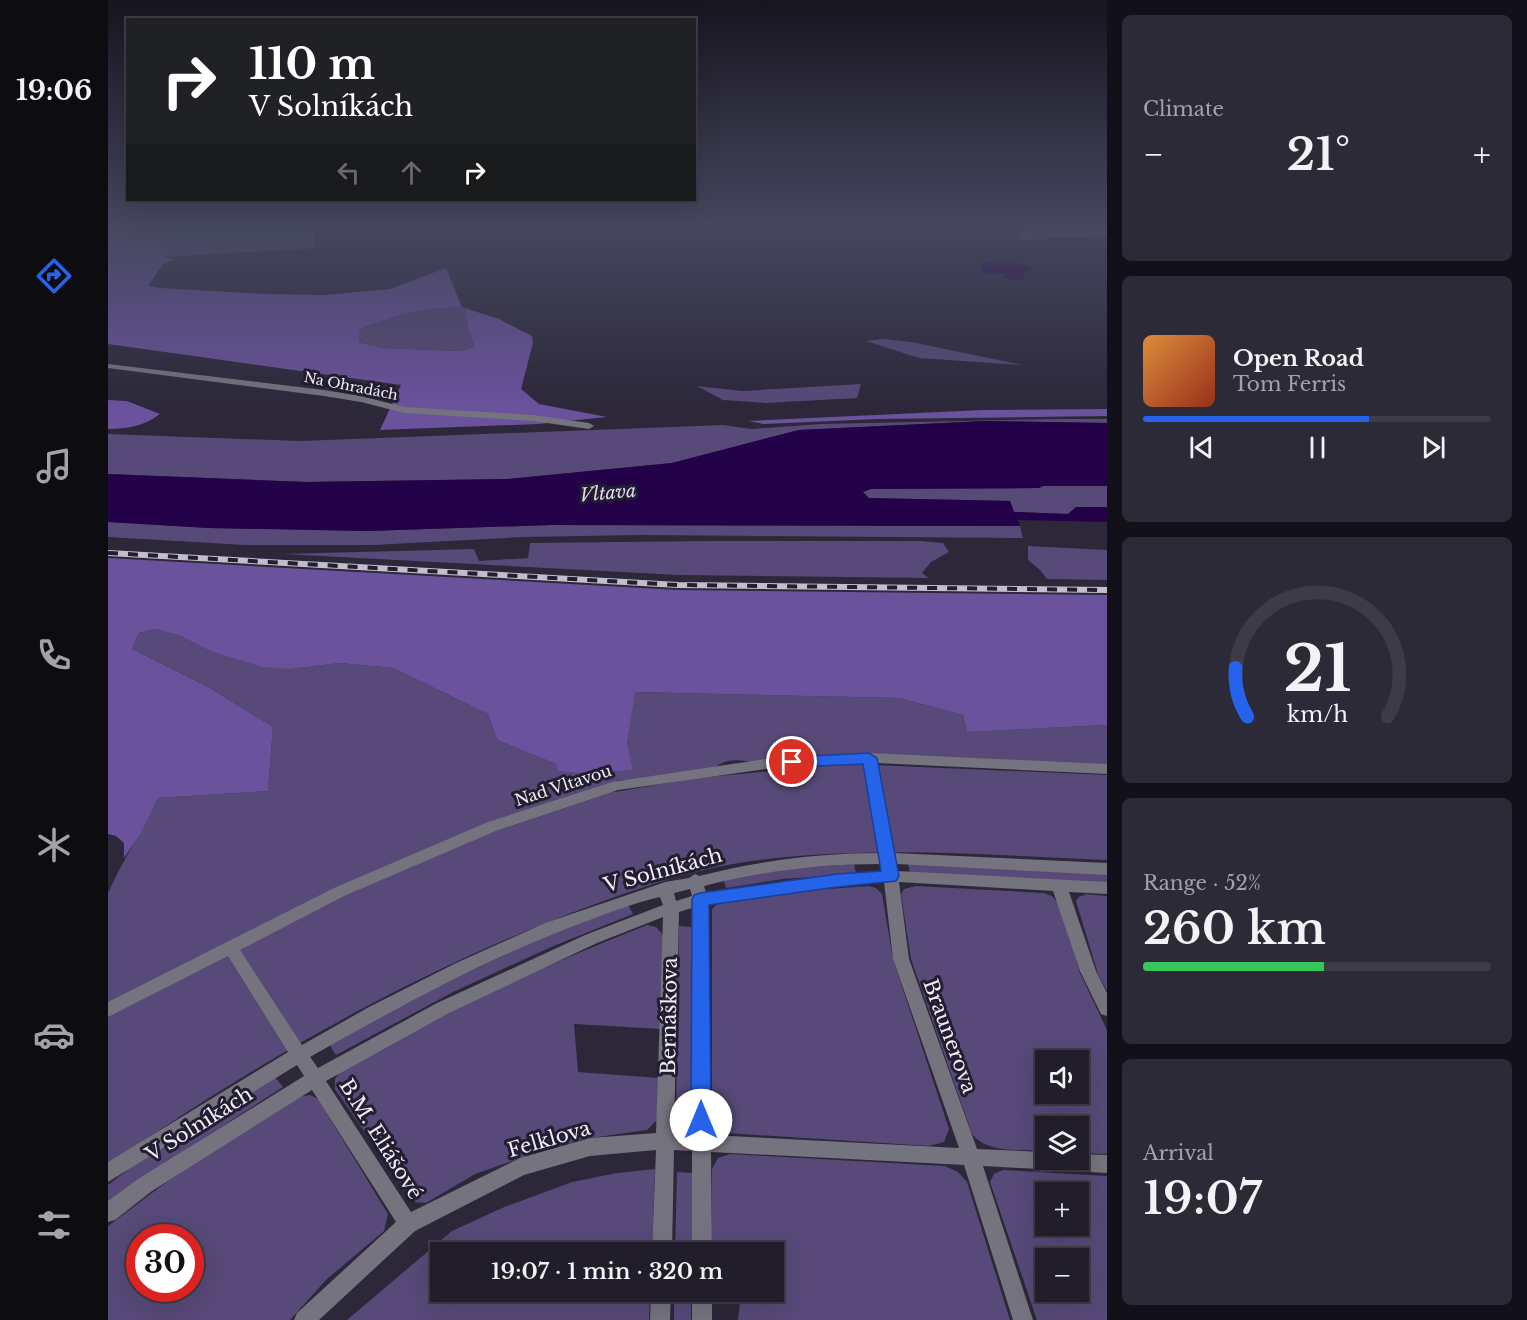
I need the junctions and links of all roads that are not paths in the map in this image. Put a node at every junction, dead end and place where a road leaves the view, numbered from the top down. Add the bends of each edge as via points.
1 (108, 366) edge
2 (589, 426) dead end
3 (869, 758) junction
4 (1107, 769) edge
5 (887, 859) junction
6 (1107, 869) edge
7 (891, 876) junction
8 (695, 880) junction
9 (1059, 885) junction
10 (665, 888) junction
11 (1107, 888) edge
12 (700, 900) junction
13 (671, 908) junction
14 (230, 947) junction
15 (1107, 1009) edge
16 (108, 1010) edge
17 (299, 1054) junction
18 (316, 1078) junction
19 (666, 1141) junction
20 (701, 1142) junction
21 (971, 1156) junction
22 (1107, 1164) edge
23 (108, 1173) edge
24 (108, 1213) edge
25 (408, 1224) junction
26 (662, 1242) edge
27 (702, 1242) edge
28 (661, 1302) edge
29 (702, 1302) edge
30 (304, 1320) edge
31 (660, 1320) edge
32 (702, 1320) edge
33 (1023, 1320) edge

1 - 2 street, Na Ohradách via 332,394 404,410 533,418
3 - 4 street, Nad Vltavou
3 - 5 street, Braunerova
3 - 14 street, Nad Vltavou via 772,763 617,785 493,826 339,892
5 - 6 street, V Solníkách
5 - 7 street, Braunerova
5 - 8 street, V Solníkách via 827,860
7 - 9 street, V Solníkách
7 - 12 street, V Solníkách
7 - 21 street, Braunerova via 901,959
8 - 10 street, V Solníkách
8 - 12 street, Bernáškova
9 - 11 street, V Solníkách
9 - 15 street via 1088,971
10 - 13 street, Bernáškova
10 - 17 street, V Solníkách via 496,952 414,991
12 - 13 street, V Solníkách
12 - 20 street, Bernáškova
13 - 18 street, V Solníkách via 591,939 443,1008
13 - 19 street, Bernáškova
14 - 16 street, Nad Vltavou
14 - 17 street
17 - 18 street
17 - 23 street, V Solníkách
18 - 24 street, V Solníkách via 145,1185
18 - 25 street, B.M. Eliášové
19 - 20 street, Felklova
19 - 25 street, Felklova via 590,1147 520,1167
19 - 26 street, Bernáškova
20 - 21 street, Felklova
20 - 27 street, Bernáškova
21 - 22 street, Felklova
21 - 33 street, Braunerova
25 - 30 street, Felklova
28 - 31 street
29 - 32 street

